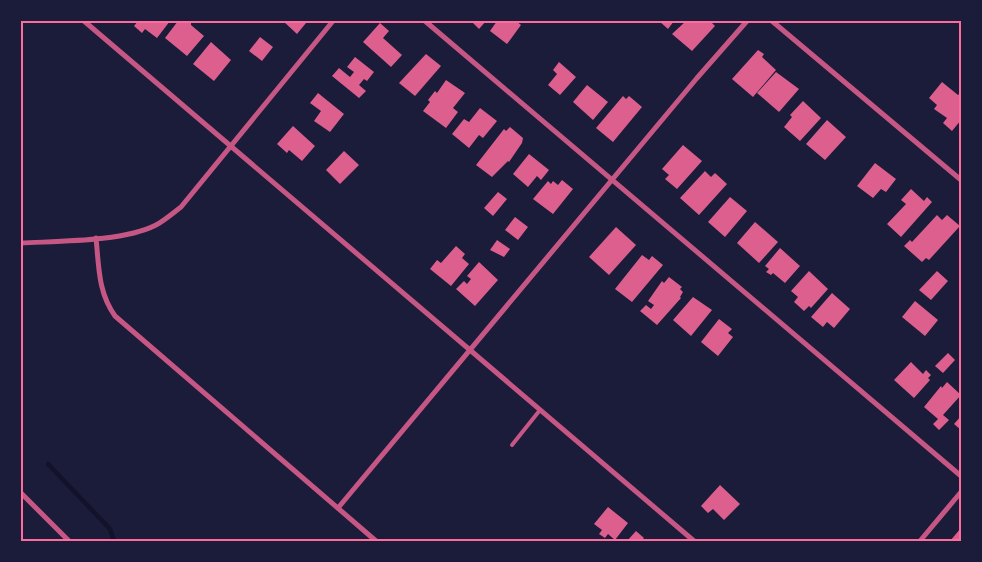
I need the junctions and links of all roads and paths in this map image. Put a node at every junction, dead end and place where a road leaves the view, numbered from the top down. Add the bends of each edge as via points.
1 (84, 21) edge
2 (333, 21) edge
3 (425, 21) edge
4 (747, 21) edge
5 (772, 21) edge
6 (232, 146) junction
7 (613, 180) junction
8 (961, 180) edge
9 (96, 238) junction
10 (21, 243) edge
11 (470, 351) junction
12 (540, 410) junction
13 (512, 444) dead end
14 (961, 476) edge
15 (961, 492) edge
16 (21, 493) edge
17 (338, 508) junction
18 (69, 541) edge
19 (376, 541) edge
20 (694, 541) edge
21 (920, 541) edge

1 - 6 street
2 - 6 street
3 - 7 street
4 - 7 street
5 - 8 street
6 - 9 street via 181,207 156,225 134,233
6 - 11 street
7 - 11 street
7 - 14 street
9 - 10 street
9 - 17 street via 100,288 115,316
11 - 12 street
11 - 17 street
12 - 13 lane
12 - 20 street
15 - 21 street
16 - 18 street
17 - 19 street

